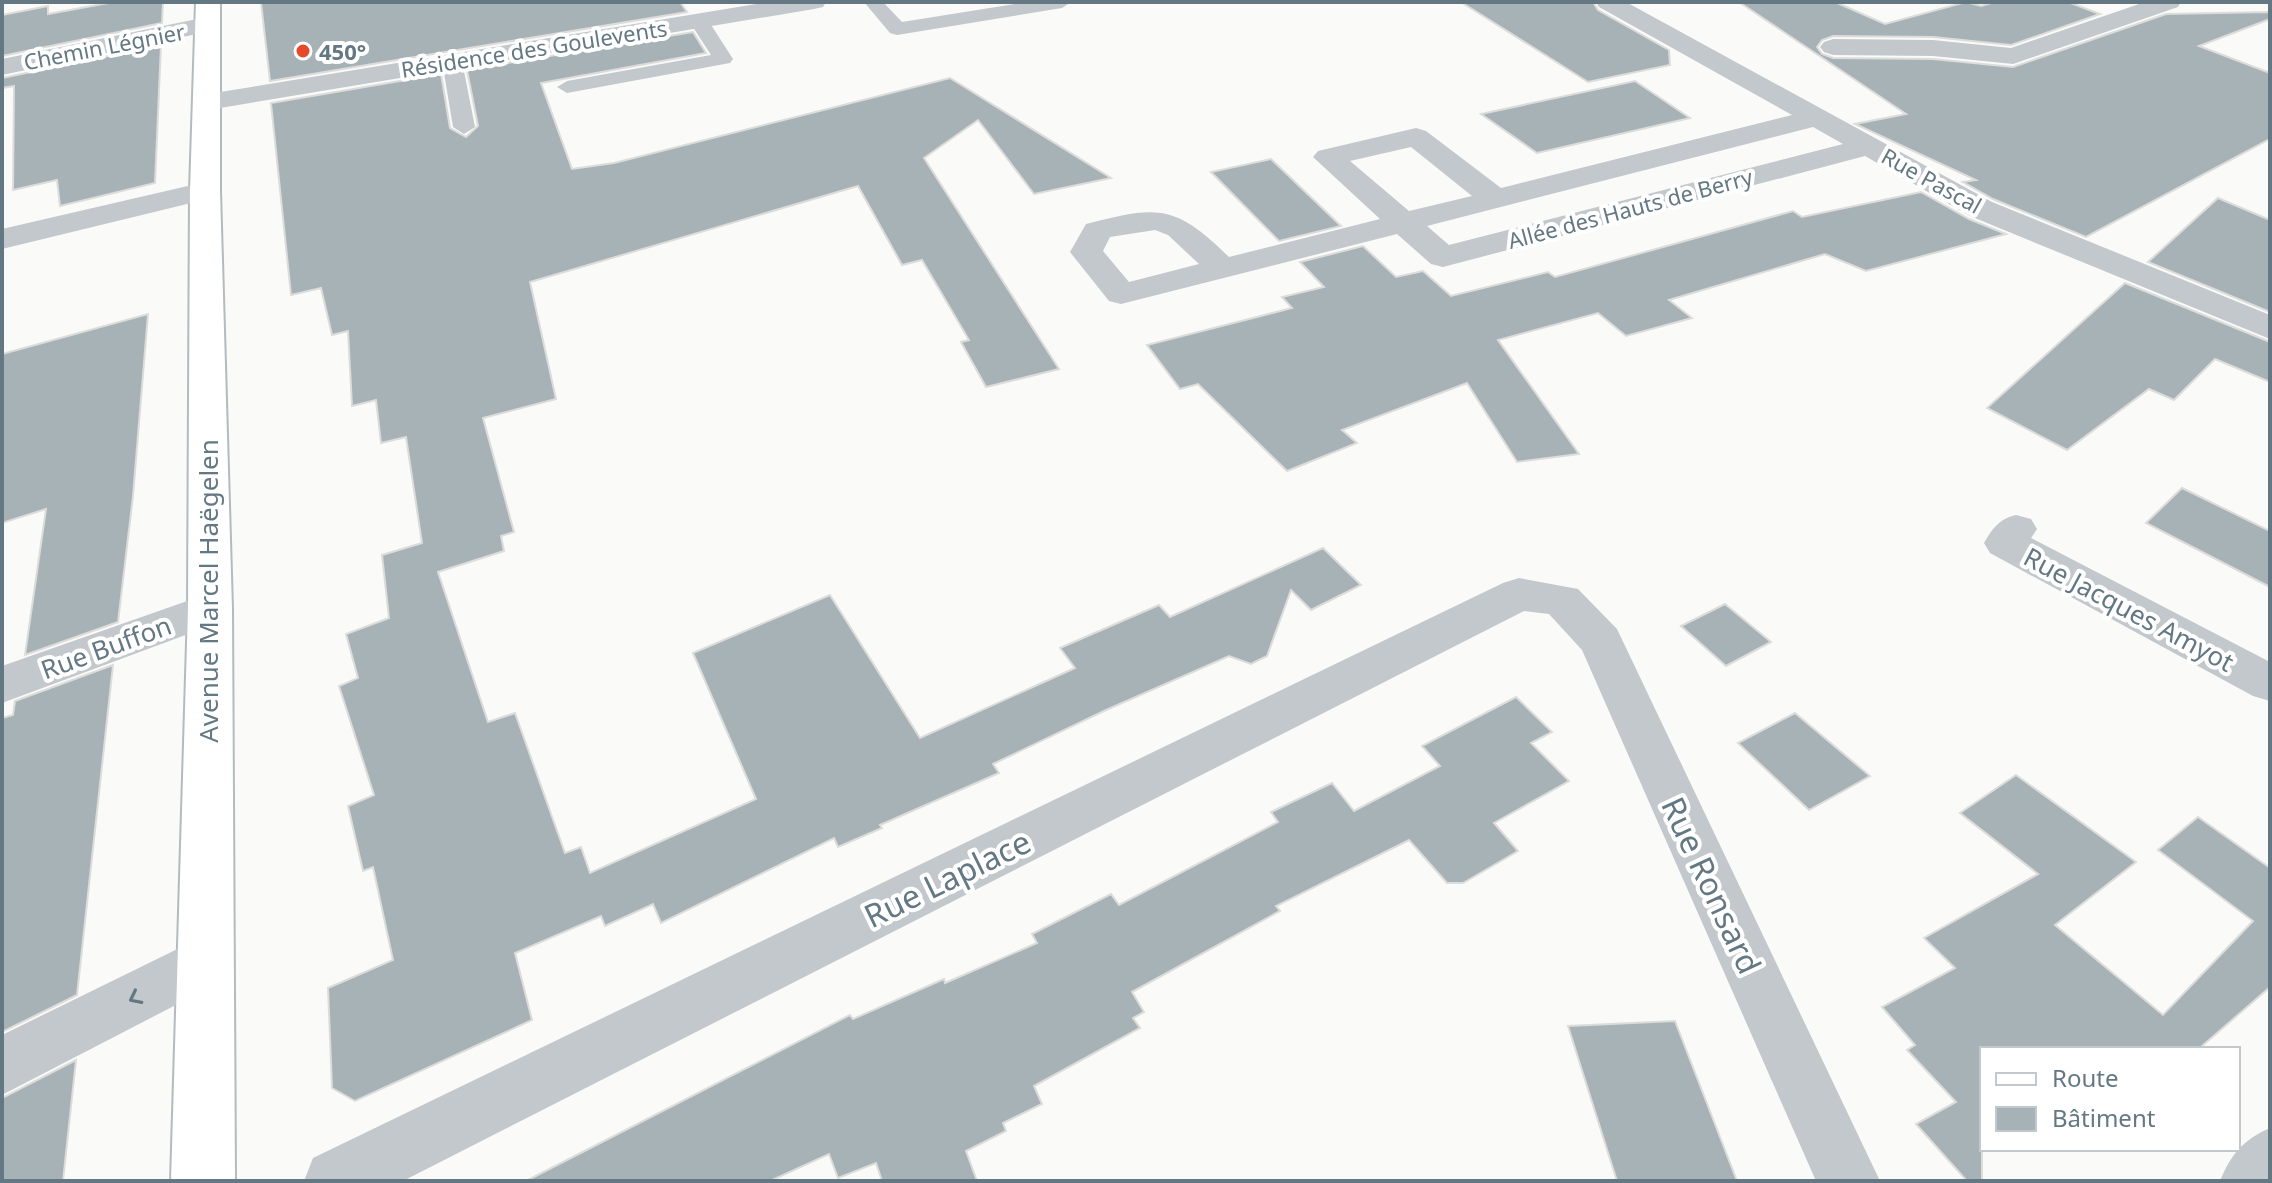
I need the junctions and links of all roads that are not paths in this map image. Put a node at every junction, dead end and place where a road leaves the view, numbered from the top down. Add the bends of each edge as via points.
1 (814, 2) edge
2 (873, 2) edge
3 (1062, 2) edge
4 (1608, 2) edge
5 (2169, 2) edge
6 (208, 13) edge
7 (708, 13) edge
8 (1833, 47) dead end
9 (452, 61) junction
10 (2, 67) edge
11 (567, 87) dead end
12 (208, 102) junction
13 (1819, 117) junction
14 (464, 127) dead end
15 (1871, 146) junction
16 (205, 191) junction
17 (1494, 198) junction
18 (1401, 221) junction
19 (2, 239) edge
20 (1222, 268) dead end
21 (2270, 328) edge
22 (2016, 529) dead end
23 (1562, 600) joint
24 (210, 609) junction
25 (2270, 683) edge
26 (2, 685) edge
27 (204, 962) junction
28 (2, 1066) edge
29 (2270, 1160) edge
30 (203, 1181) edge
31 (336, 1181) edge
32 (1848, 1181) edge
33 (2252, 1181) edge

1 - 7 street, Résidence des Goulevents
2 - 3 lane via 897,29
4 - 13 street, Rue Pascal
5 - 8 street via 2013,56
6 - 10 street, Chemin Légnier
6 - 12 main road, Avenue Marcel Haëgelen
7 - 9 street, Résidence des Goulevents
7 - 11 lane via 723,59
9 - 12 street, Résidence des Goulevents
9 - 14 lane
12 - 16 main road, Avenue Marcel Haëgelen
13 - 15 street, Rue Pascal
13 - 17 street, Allée des Hauts de Berry
15 - 18 street, Allée des Hauts de Berry via 1443,257
15 - 21 street, Rue Pascal via 1981,209
16 - 19 street
16 - 24 main road, Avenue Marcel Haëgelen
17 - 18 street, Allée des Hauts de Berry
17 - 18 street, Allée des Hauts de Berry via 1416,137 1328,157
18 - 20 street, Allée des Hauts de Berry
22 - 25 street, Rue Jacques Amyot via 2005,543
23 - 31 street, Rue Laplace via 1519,594
23 - 32 street, Rue Ronsard via 1601,641
24 - 26 street, Rue Buffon
24 - 27 main road, Avenue Marcel Haëgelen
27 -> 28 street
27 - 30 main road, Avenue Marcel Haëgelen
29 - 33 street

